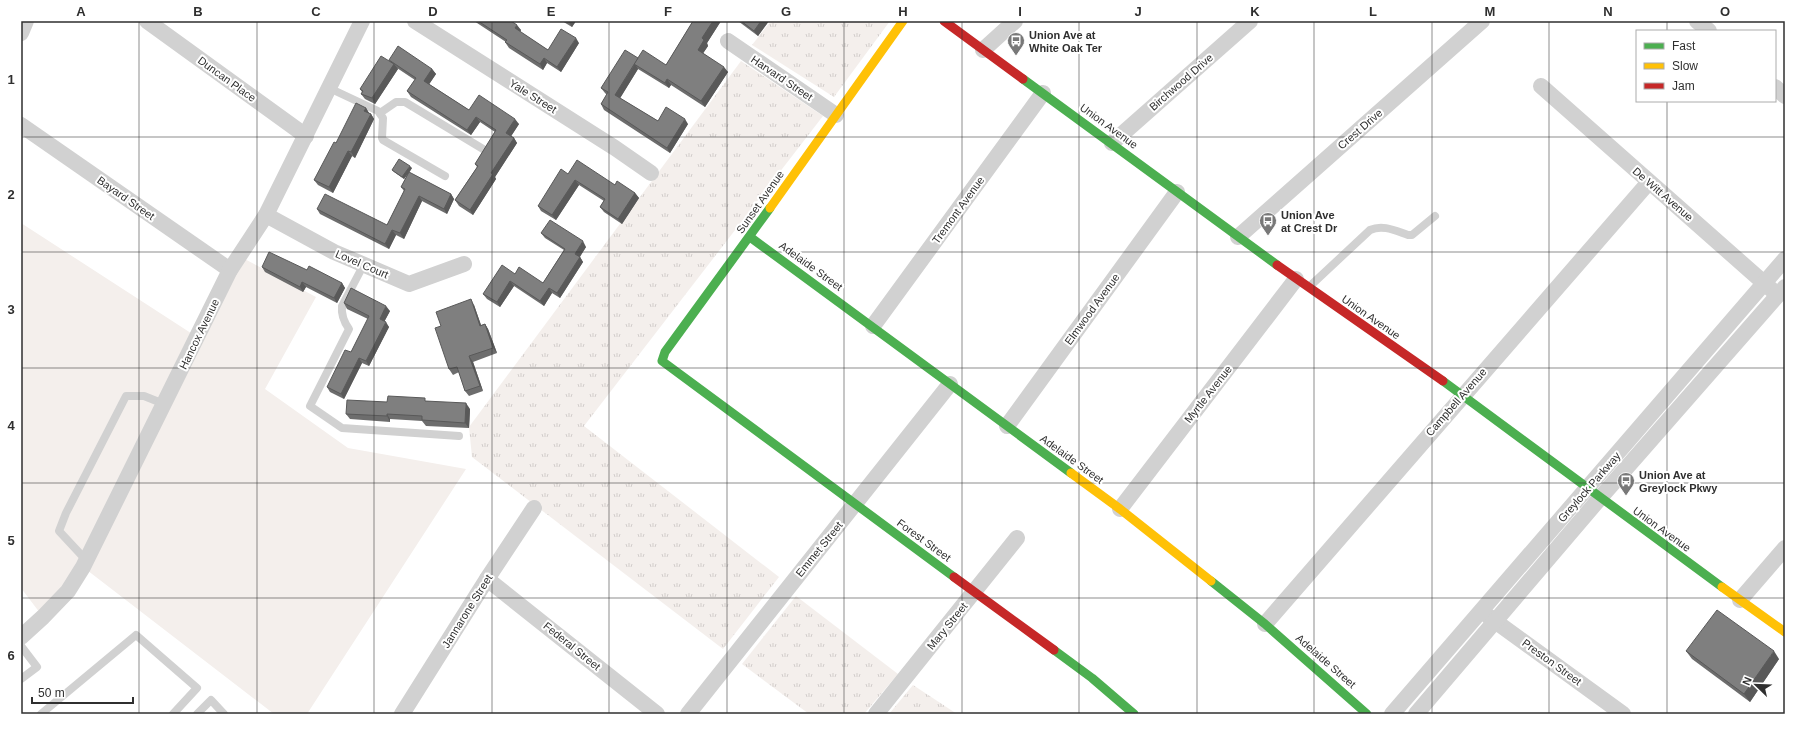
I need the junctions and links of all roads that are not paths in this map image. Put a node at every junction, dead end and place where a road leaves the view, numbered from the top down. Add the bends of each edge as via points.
1 (26, 21) edge
2 (147, 21) edge
3 (362, 21) edge
4 (415, 21) edge
5 (903, 21) edge
6 (944, 21) edge
7 (1015, 21) edge
8 (1250, 21) edge
9 (1482, 21) edge
10 (1697, 21) edge
11 (1708, 30) edge
12 (21, 33) edge
13 (728, 41) dead end
14 (983, 50) junction
15 (1541, 86) dead end
16 (330, 88) junction
17 (1776, 89) edge
18 (1044, 93) junction
19 (1785, 96) edge
20 (380, 113) junction
21 (836, 115) junction
22 (21, 125) edge
23 (306, 136) junction
24 (1112, 143) junction
25 (482, 149) edge
26 (651, 173) dead end
27 (445, 176) dead end
28 (1649, 182) junction
29 (1177, 192) junction
30 (266, 215) junction
31 (1435, 216) dead end
32 (750, 237) junction
33 (1238, 237) junction
34 (1785, 260) edge
35 (364, 264) junction
36 (464, 264) dead end
37 (230, 270) junction
38 (1302, 283) junction
39 (1764, 283) junction
40 (1783, 295) edge
41 (873, 326) junction
42 (950, 384) junction
43 (698, 389) joint
44 (1462, 395) junction
45 (164, 404) junction
46 (1007, 426) junction
47 (459, 436) dead end
48 (1594, 494) junction
49 (855, 505) junction
50 (534, 508) dead end
51 (1120, 509) junction
52 (1017, 538) dead end
53 (1785, 548) edge
54 (86, 560) junction
55 (487, 579) junction
56 (975, 591) junction
57 (1740, 600) junction
58 (1482, 610) junction
59 (1496, 621) junction
60 (1265, 624) junction
61 (1785, 632) edge
62 (21, 637) edge
63 (21, 646) edge
64 (21, 679) edge
65 (41, 714) edge
66 (173, 714) edge
67 (197, 714) edge
68 (224, 714) edge
69 (402, 714) edge
70 (656, 714) edge
71 (688, 714) edge
72 (876, 714) edge
73 (1134, 714) edge
74 (1367, 714) edge
75 (1392, 714) edge
76 (1416, 714) edge
77 (1623, 714) edge

1 - 12 street
2 - 23 street, Duncan Place
3 - 16 street, Hancox Avenue
4 - 26 street, Yale Street
5 - 21 street, Sunset Avenue
6 - 14 street, Union Avenue
7 - 14 street
8 - 24 street, Birchwood Drive
9 - 33 street, Crest Drive
10 - 11 street
13 - 21 street, Harvard Street
14 - 18 street, Union Avenue
15 - 28 street, De Witt Avenue
16 - 20 lane
16 - 23 street, Hancox Avenue
17 - 19 street
18 - 24 street, Union Avenue
18 - 41 street, Tremont Avenue
20 - 25 lane via 396,102 405,102
20 - 27 lane via 383,118 383,140
21 - 32 street, Sunset Avenue
22 - 37 street, Bayard Street
23 - 30 street, Hancox Avenue
24 - 29 street, Union Avenue
28 - 39 street, De Witt Avenue
28 - 44 street, Campbell Avenue
29 - 33 street, Union Avenue
29 - 46 street, Elmwood Avenue
30 - 35 street, Lovel Court via 334,252
30 - 37 street, Hancox Avenue
31 - 38 lane via 1412,235 1383,227 1370,230
32 - 41 street, Adelaide Street
32 - 43 street, Sunset Avenue via 665,352 662,361
33 - 38 street, Union Avenue
34 - 39 street, Greylock Parkway
35 - 36 street, Lovel Court via 409,284
35 - 47 lane via 342,306 344,322 349,329 310,406 342,428
37 - 45 street, Hancox Avenue
38 - 44 street, Union Avenue
38 - 51 street, Myrtle Avenue
39 - 40 street, De Witt Avenue
39 - 48 street, Greylock Parkway
40 - 48 street, Greylock Parkway
41 - 42 street, Adelaide Street
42 - 46 street, Adelaide Street
42 - 49 street, Emmet Street
43 - 49 street, Forest Street
44 - 48 street, Union Avenue
44 - 60 street, Campbell Avenue
45 - 54 street, Hancox Avenue
45 - 54 lane via 144,396 126,396 70,507 58,531
46 - 51 street, Adelaide Street
48 - 57 street, Union Avenue
48 - 58 street, Greylock Parkway
48 - 59 street, Greylock Parkway
49 - 56 street, Forest Street
49 - 71 street, Emmet Street
50 - 55 street, Jannarone Street
51 - 60 street, Adelaide Street
52 - 56 street, Mary Street
53 - 57 street
54 - 62 street, Hancox Avenue via 68,591
55 - 69 street, Jannarone Street
55 - 70 street, Federal Street
56 - 72 street, Mary Street
56 - 73 street, Forest Street via 1092,678
57 - 61 street, Union Avenue
58 - 59 street, Preston Street
58 - 75 street, Greylock Parkway
59 - 76 street, Greylock Parkway
59 - 77 street, Preston Street
60 - 74 street, Adelaide Street
63 - 64 lane via 37,666
65 - 66 lane via 136,635 198,688
67 - 68 lane via 211,700

